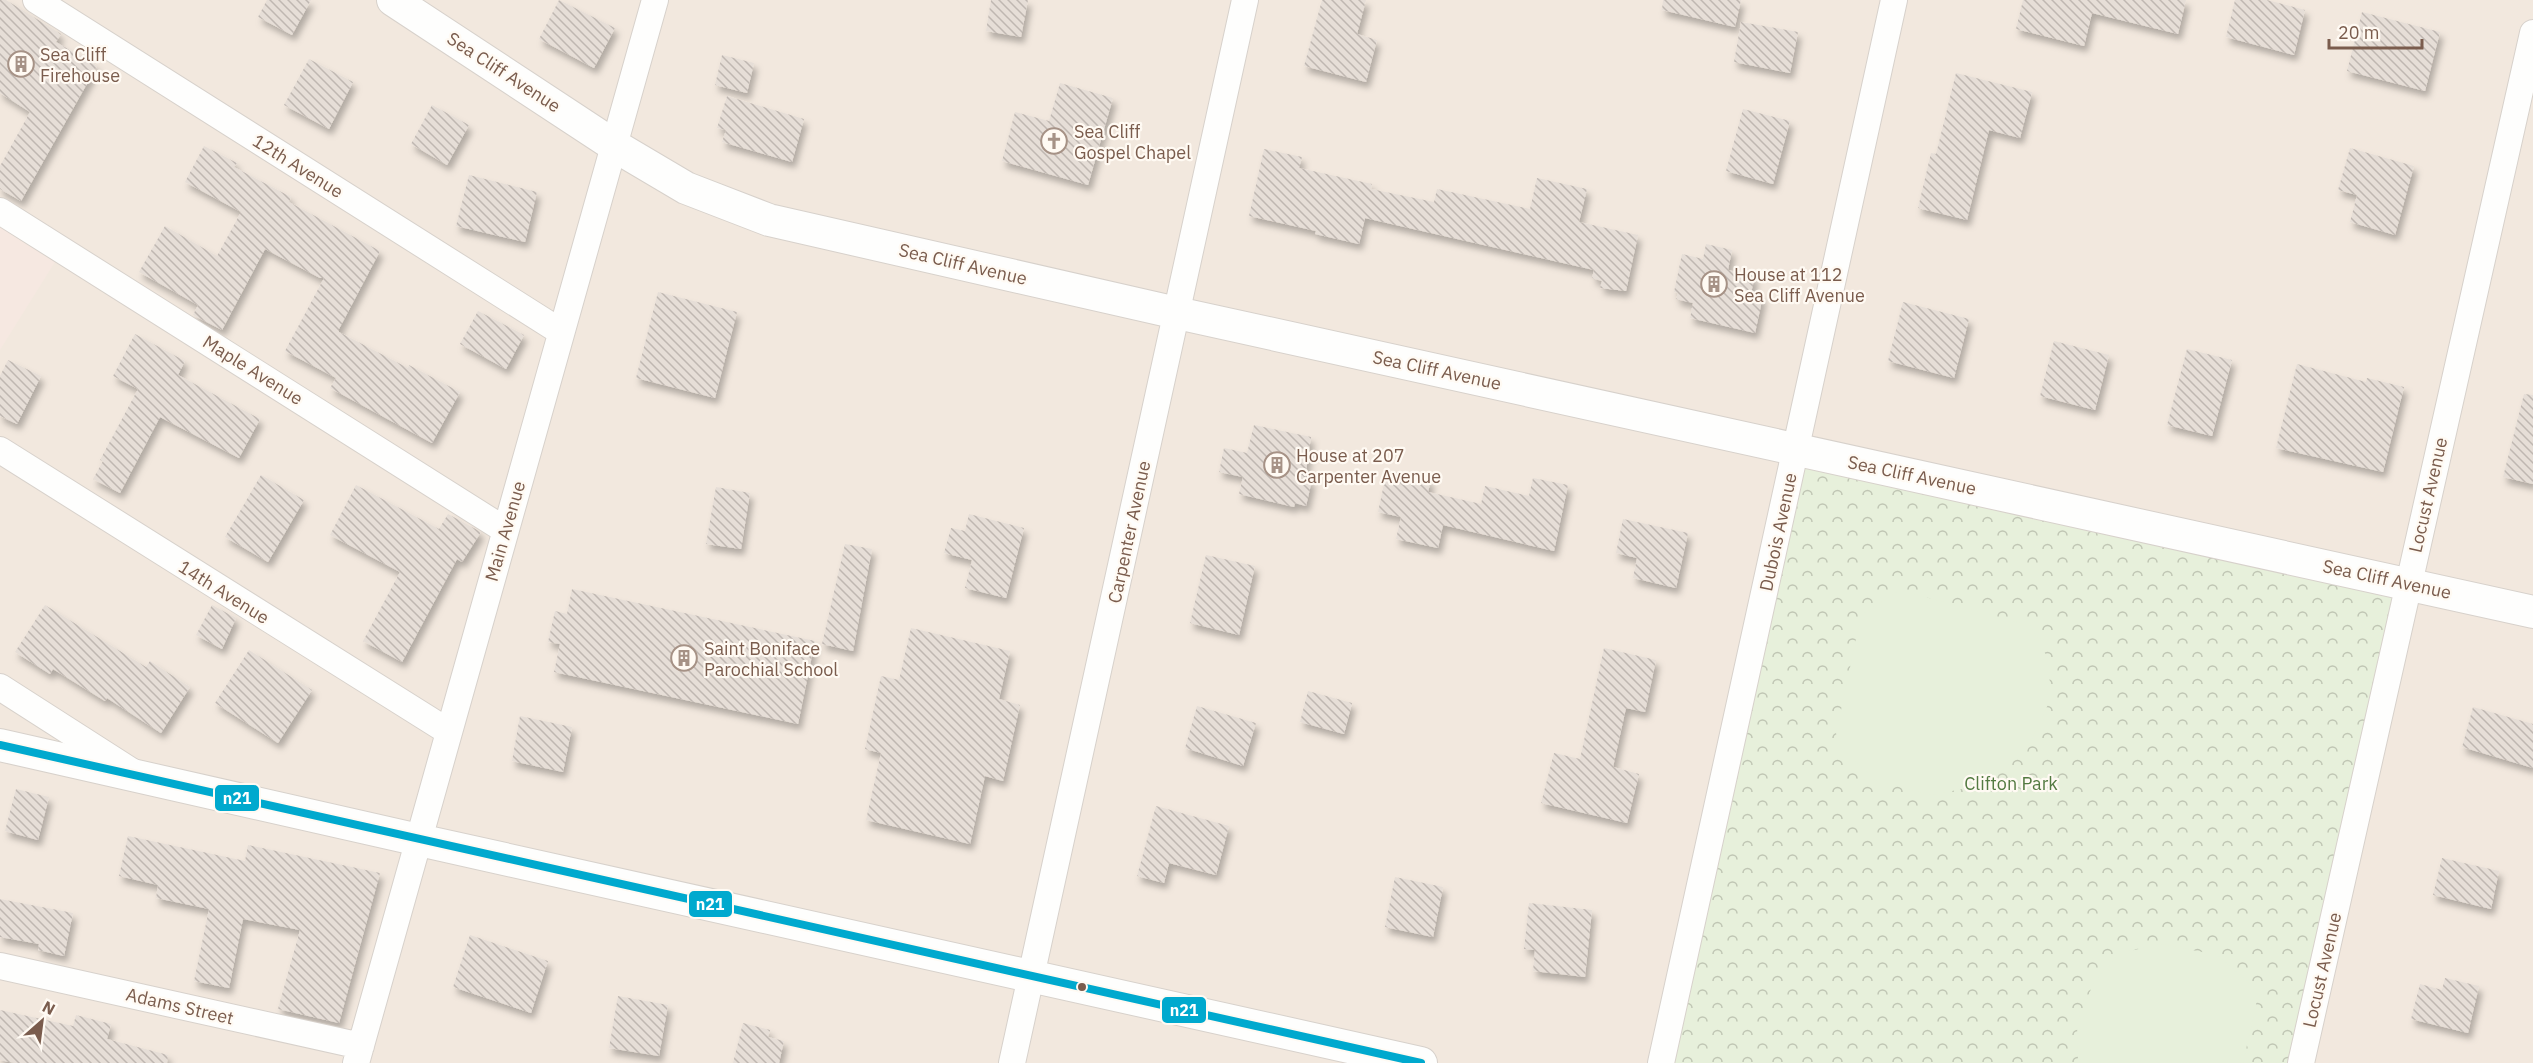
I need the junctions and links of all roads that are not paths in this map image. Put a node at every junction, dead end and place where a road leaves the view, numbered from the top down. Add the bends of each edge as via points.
1 (36, 0) edge
2 (393, 0) edge
3 (655, 0) edge
4 (1245, 0) edge
5 (1894, 0) edge
6 (2533, 33) edge
7 (615, 146) junction
8 (0, 211) edge
9 (1177, 313) junction
10 (561, 333) junction
11 (0, 450) edge
12 (1797, 450) junction
13 (505, 530) junction
14 (2408, 584) junction
15 (2533, 612) edge
16 (0, 687) edge
17 (449, 732) junction
18 (0, 745) edge
19 (141, 777) junction
20 (418, 840) junction
21 (0, 966) edge
22 (1031, 977) junction
23 (358, 1055) edge
24 (1012, 1063) edge
25 (1421, 1063) edge
26 (1661, 1063) edge
27 (2301, 1063) edge

1 - 10 street, 12th Avenue
2 - 7 street, Sea Cliff Avenue
3 - 7 street, Main Avenue
4 - 9 street, Carpenter Avenue
5 - 12 street, Dubois Avenue
6 - 14 street, Locust Avenue
7 - 9 street, Sea Cliff Avenue via 686,189 769,220
7 - 10 street, Main Avenue
8 - 13 street, Maple Avenue
9 - 12 street, Sea Cliff Avenue
9 - 22 street, Carpenter Avenue
10 - 13 street, Main Avenue
11 - 17 street, 14th Avenue
12 - 14 street, Sea Cliff Avenue
12 - 26 street, Dubois Avenue
13 - 17 street, Main Avenue
14 - 15 street, Sea Cliff Avenue
14 - 27 street, Locust Avenue
16 - 19 street
17 - 20 street, Main Avenue
18 - 19 street
19 - 20 street
20 - 22 street
20 - 23 street, Main Avenue
21 - 23 street, Adams Street
22 - 24 street, Carpenter Avenue
22 - 25 street

